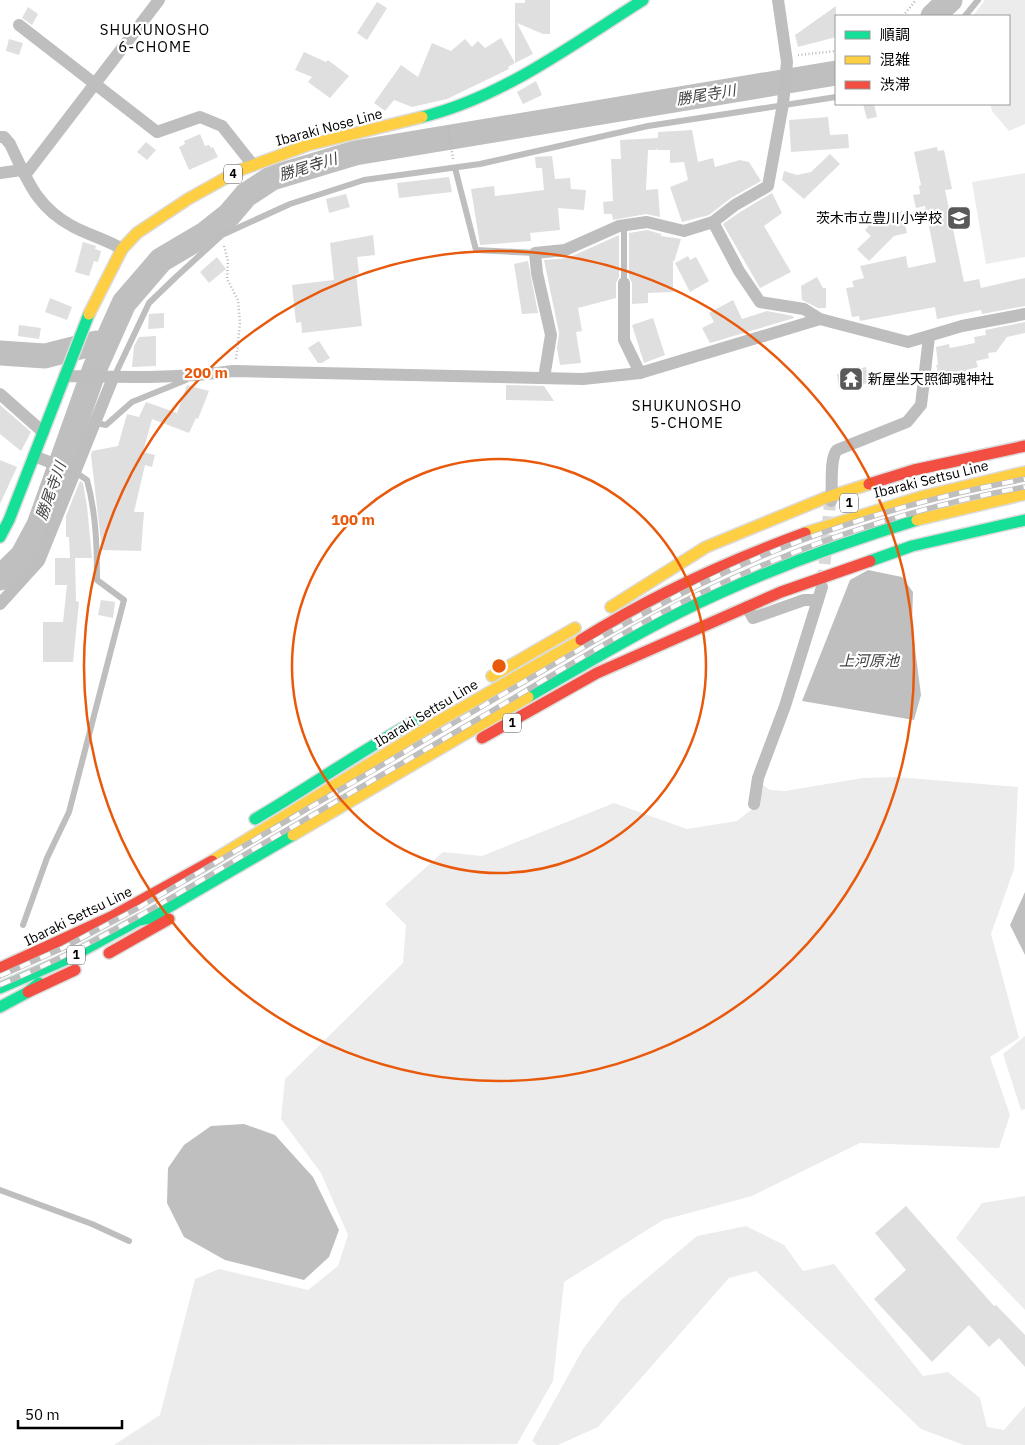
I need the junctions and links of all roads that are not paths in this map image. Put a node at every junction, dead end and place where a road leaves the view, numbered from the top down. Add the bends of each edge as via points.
1 (159, 0) edge
2 (643, 0) edge
3 (778, 0) edge
4 (978, 0) edge
5 (966, 15) edge
6 (19, 25) dead end
7 (94, 84) junction
8 (835, 97) edge
9 (783, 104) junction
10 (0, 137) edge
11 (253, 165) junction
12 (454, 168) junction
13 (23, 172) junction
14 (0, 173) edge
15 (713, 222) junction
16 (624, 225) junction
17 (122, 249) junction
18 (535, 253) junction
19 (624, 283) joint
20 (1025, 314) edge
21 (820, 319) junction
22 (929, 337) junction
23 (640, 373) junction
24 (69, 376) junction
25 (193, 377) junction
26 (111, 378) junction
27 (544, 378) junction
28 (0, 394) edge
29 (96, 423) junction
30 (43, 432) junction
31 (1025, 446) edge
32 (34, 456) junction
33 (1025, 468) edge
34 (982, 470) dead end
35 (75, 472) junction
36 (1025, 472) edge
37 (1025, 494) edge
38 (872, 496) dead end
39 (831, 499) junction
40 (979, 504) junction
41 (1025, 520) edge
42 (0, 538) edge
43 (675, 571) junction
44 (822, 587) tunnel mouth
45 (818, 600) junction
46 (0, 604) edge
47 (747, 607) junction
48 (602, 613) dead end
49 (690, 615) dead end
50 (728, 616) junction
51 (586, 622) dead end
52 (696, 630) junction
53 (483, 681) dead end
54 (426, 714) dead end
55 (367, 766) junction
56 (754, 804) dead end
57 (94, 912) dead end
58 (150, 918) junction
59 (23, 925) dead end
60 (0, 955) edge
61 (0, 968) edge
62 (0, 988) edge
63 (28, 992) junction
64 (0, 1007) edge
65 (0, 1190) edge
66 (128, 1242) dead end

1 - 7 street
2 - 11 main road, Ibaraki Nose Line / 4 via 520,77 446,112 308,145
3 - 9 street via 787,59
4 - 5 lane
6 - 7 street
7 - 11 street via 157,132 200,117 222,126
7 - 13 street
8 - 9 lane
9 - 12 lane via 648,126
9 - 15 street via 768,186
10 - 13 street via 10,144
11 - 17 main road, Ibaraki Nose Line / 4 via 188,199 137,233
12 - 18 lane via 476,250
12 - 26 lane via 364,180 290,204 222,236 149,303
13 - 14 street
13 - 17 street via 37,199 53,215
15 - 16 street via 684,231 647,222
15 - 21 street via 760,302 804,309
16 - 18 street via 565,250
16 - 19 lane
17 - 24 main road, Ibaraki Nose Line / 4 via 102,283 72,358
18 - 27 street via 536,273 551,334
19 - 23 street via 624,340
20 - 22 street via 962,326
21 - 22 street via 908,342
21 - 23 street
22 - 39 street via 921,405 907,422 837,450 832,460
23 - 27 street via 583,379
24 - 26 street
24 - 30 main road, Ibaraki Nose Line / 4
25 - 26 street
25 - 27 street via 233,371
25 - 29 lane via 132,402 106,425
26 - 29 street
28 - 30 street
29 - 35 street
30 - 32 main road, Ibaraki Nose Line / 4
31 - 39 main road, 1 via 914,470
32 - 35 street
32 - 42 main road, Ibaraki Nose Line / 4
33 - 34 main road
35 - 46 street via 39,561
35 - 59 lane via 87,480 91,495 97,580 124,600 69,812 47,858
36 - 55 main road, Ibaraki Settsu Line / 1 via 938,490 859,513 781,541 682,584 435,723
37 - 40 main road, 1
38 - 43 main road, 1 via 832,508
39 - 43 main road, 1 via 723,539
40 - 50 main road, 1 via 926,528 809,568 728,602 725,607
40 - 58 main road, 1 via 909,521 818,550 681,610
41 - 47 main road, 1 via 904,548 800,584
43 - 48 main road, 1
44 - 45 street
45 - 47 street via 804,600 752,618
45 - 56 street via 785,706 758,778
47 - 50 main road, 1
49 - 52 street
50 - 52 main road, 1
51 - 53 main road
52 - 63 main road, 1 via 597,673 93,962
54 - 55 main road, 1 via 251,821
55 - 61 main road, Ibaraki Settsu Line / 1 via 135,905 56,945
57 - 60 main road
58 - 62 main road, 1 via 139,920 66,959
58 - 63 main road via 141,927
63 - 64 main road
65 - 66 lane via 92,1224

